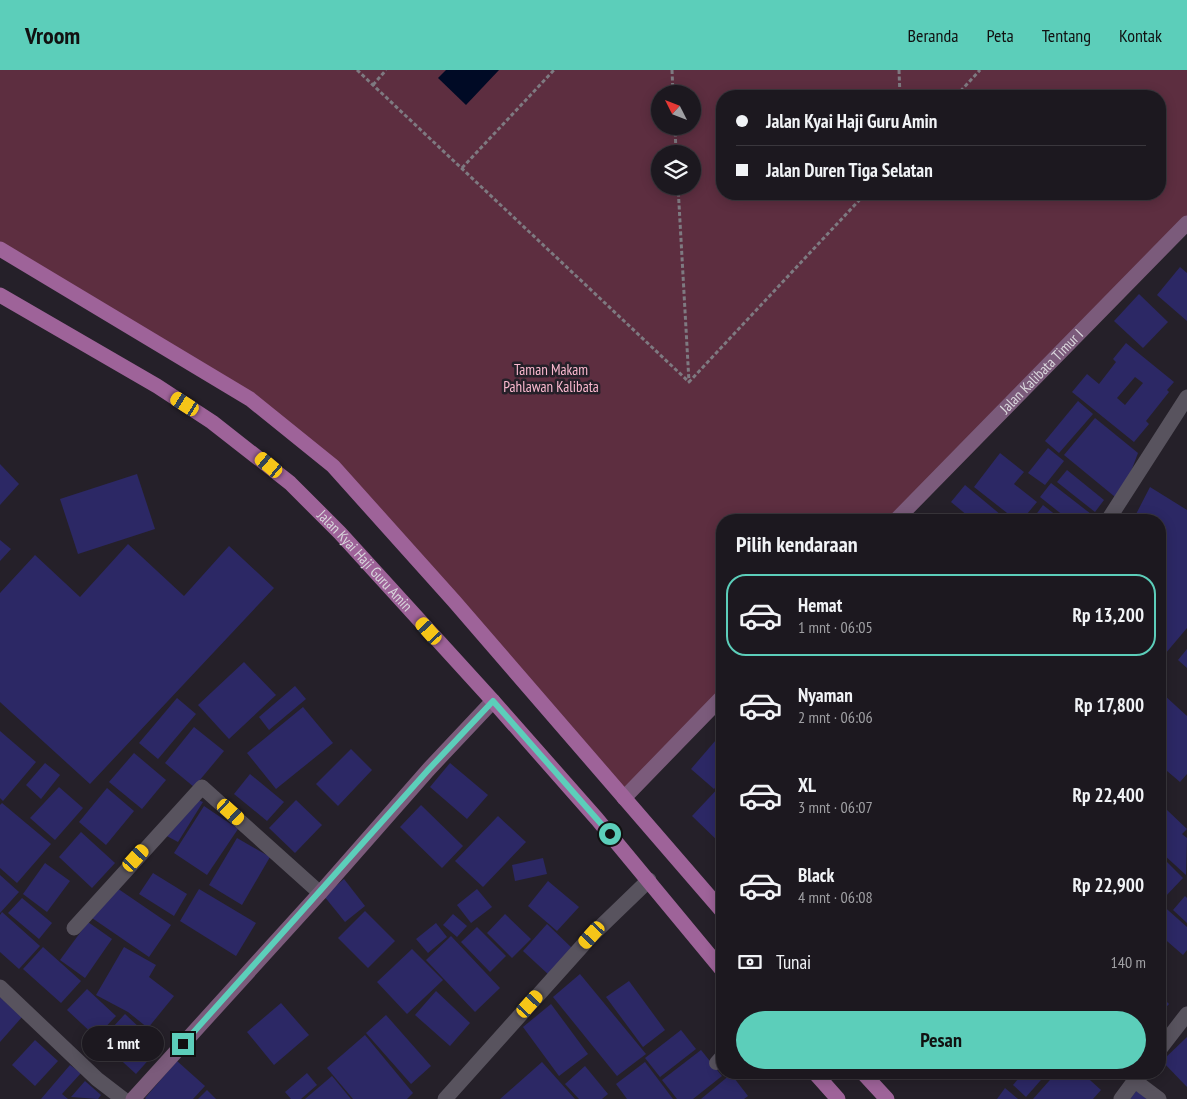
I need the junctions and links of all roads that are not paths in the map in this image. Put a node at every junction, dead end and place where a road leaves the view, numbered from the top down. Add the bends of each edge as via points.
1 (1187, 223) edge
2 (0, 249) edge
3 (0, 295) edge
4 (1187, 397) edge
5 (902, 514) edge
6 (1112, 514) edge
7 (493, 701) junction
8 (716, 703) edge
9 (624, 798) junction
10 (643, 884) junction
11 (320, 893) junction
12 (716, 905) edge
13 (74, 928) dead end
14 (716, 963) edge
15 (0, 987) edge
16 (1187, 1014) edge
17 (1166, 1040) edge
18 (820, 1079) edge
19 (868, 1079) edge
20 (1136, 1079) edge
21 (1140, 1079) edge
22 (123, 1099) edge
23 (133, 1099) edge
24 (444, 1099) edge
25 (838, 1099) edge
26 (887, 1099) edge
27 (1121, 1099) edge
28 (1159, 1099) edge

1 - 5 street, Jalan Kalibata Timur I
2 - 9 main road via 250,399 332,466
3 - 7 main road, Jalan Kyai Haji Guru Amin via 157,386 265,462 340,533
4 - 6 street
7 - 10 main road, Jalan Kyai Haji Guru Amin
7 - 11 street
8 - 9 street
9 - 12 main road
10 - 14 main road, Jalan Kyai Haji Guru Amin
10 - 24 street via 592,935
11 - 13 street via 202,787
11 - 23 street
15 - 22 street via 97,1079
16 - 17 street
18 - 25 main road
19 - 26 main road
20 - 27 street
21 - 28 street

